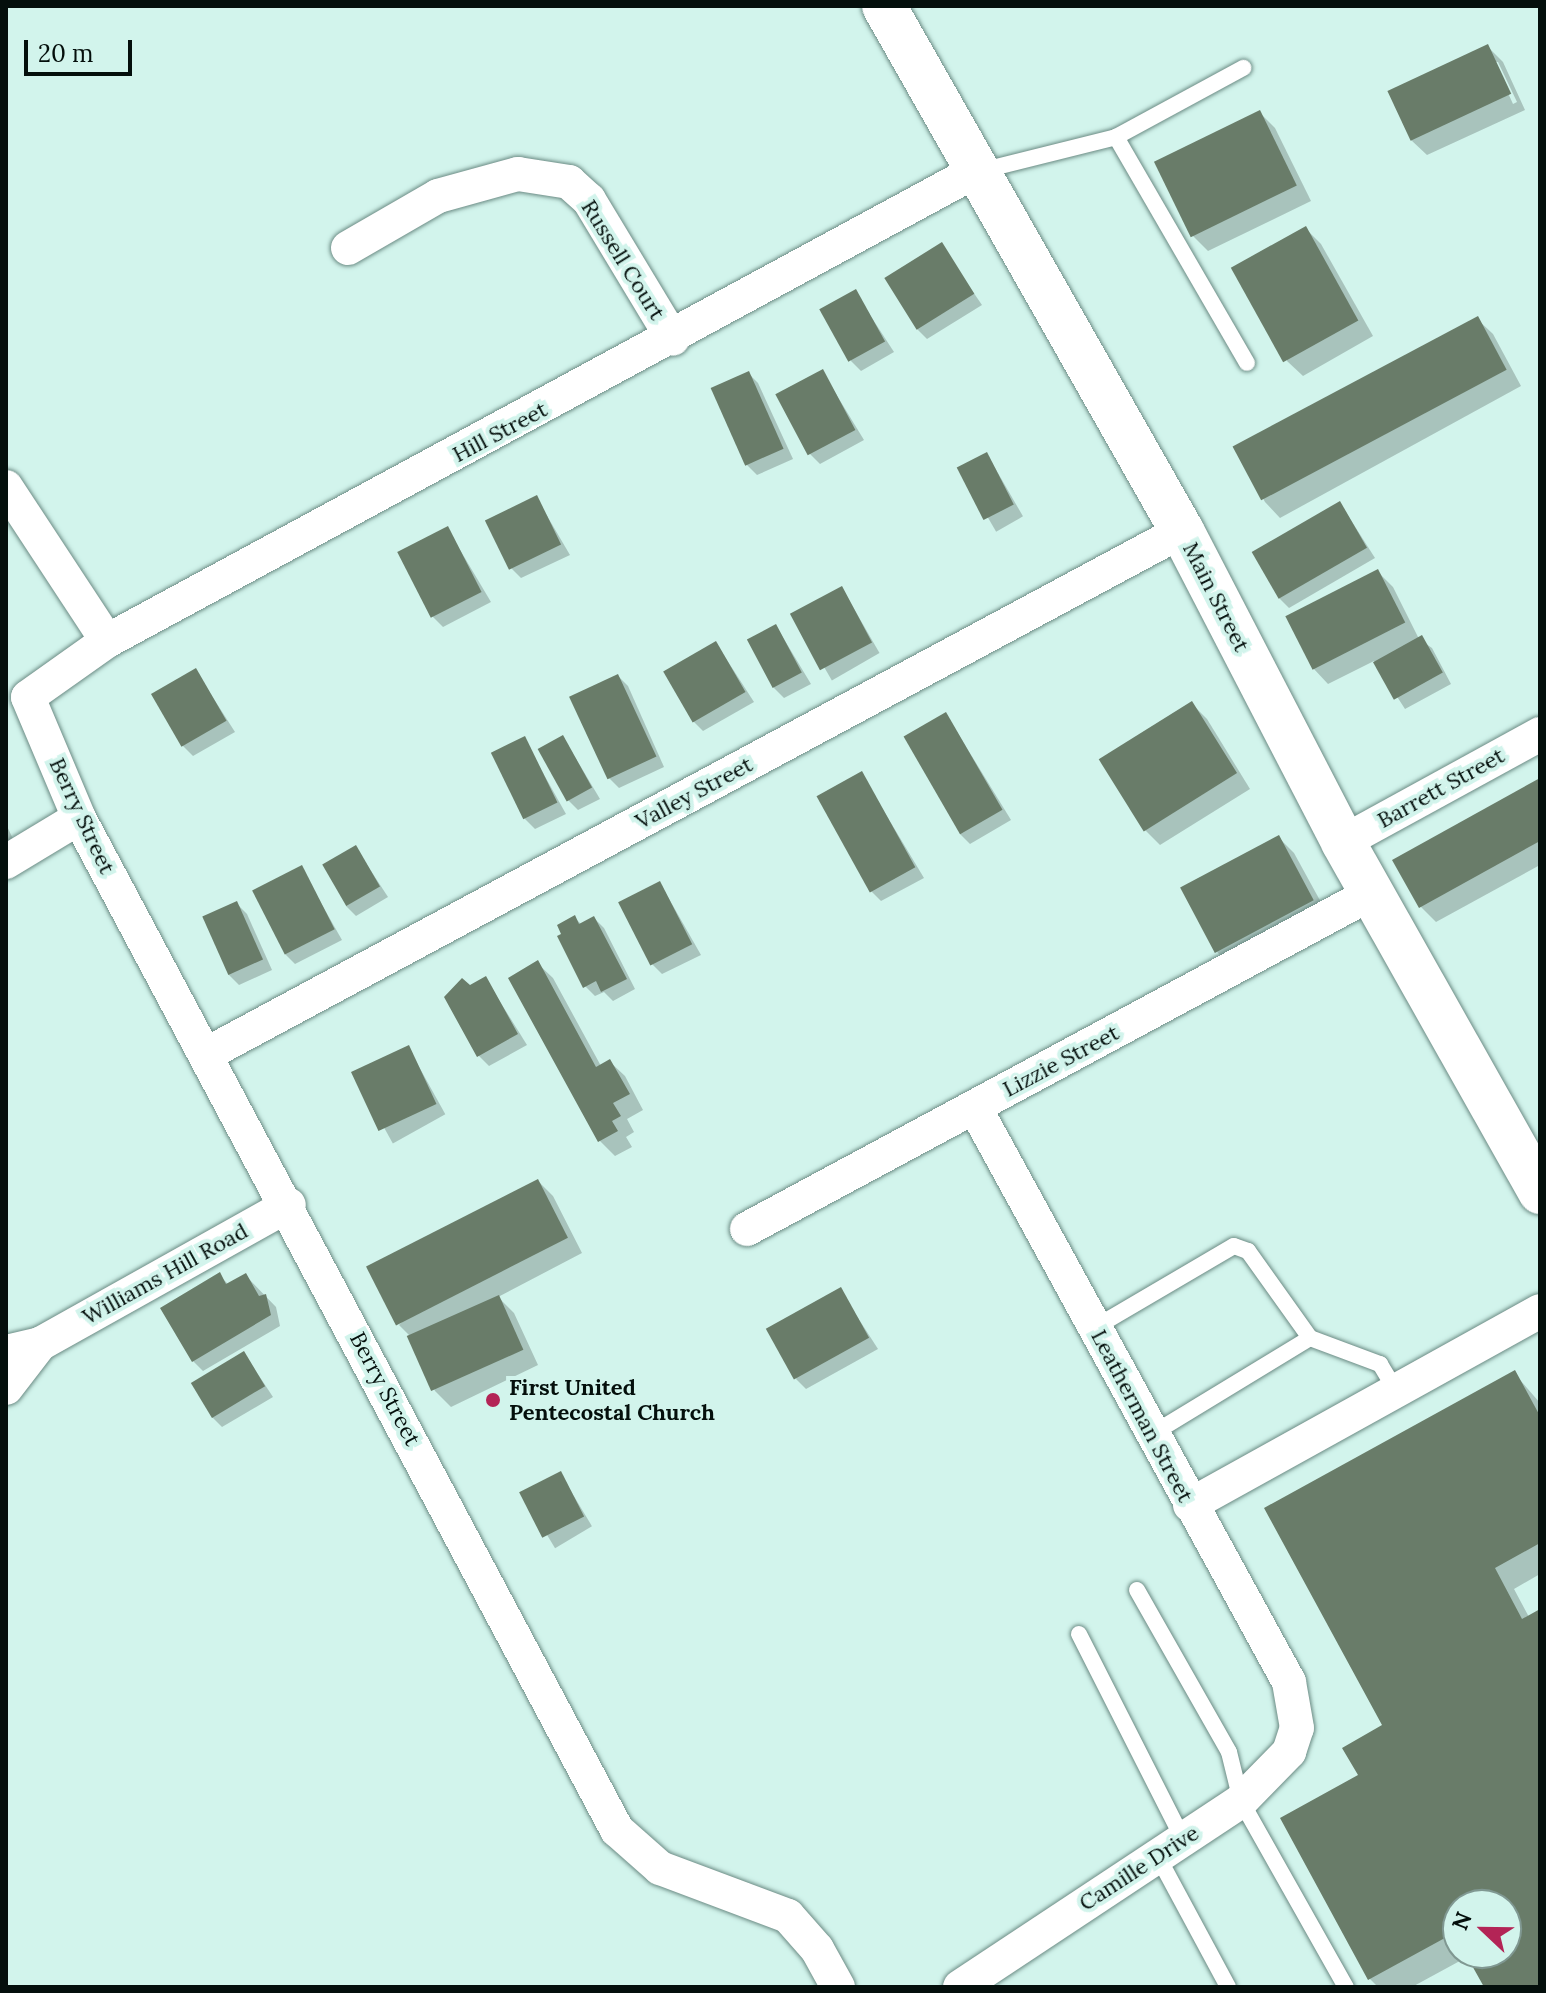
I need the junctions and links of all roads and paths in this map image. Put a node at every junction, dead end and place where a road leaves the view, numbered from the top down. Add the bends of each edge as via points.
1 (884, 6) edge
2 (1243, 68) dead end
3 (1116, 137) junction
4 (974, 172) junction
5 (348, 248) dead end
6 (673, 339) junction
7 (1247, 363) dead end
8 (6, 487) edge
9 (1182, 531) junction
10 (107, 641) junction
11 (28, 697) joint
12 (1540, 734) edge
13 (79, 818) junction
14 (1343, 842) junction
15 (6, 862) edge
16 (1374, 892) junction
17 (205, 1055) junction
18 (975, 1108) junction
19 (1540, 1192) edge
20 (289, 1205) junction
21 (747, 1229) dead end
22 (1540, 1311) edge
23 (1094, 1328) junction
24 (1310, 1338) junction
25 (40, 1344) junction
26 (6, 1352) edge
27 (6, 1388) edge
28 (1396, 1391) junction
29 (1152, 1434) junction
30 (1190, 1505) junction
31 (1137, 1590) dead end
32 (1079, 1634) dead end
33 (1297, 1728) joint
34 (1241, 1801) junction
35 (1170, 1847) junction
36 (838, 1987) edge
37 (960, 1987) edge
38 (1228, 1987) edge
39 (1346, 1987) edge

1 - 4 main road, Main Street
2 - 3 lane
3 - 4 lane
3 - 7 lane
4 - 6 street, Hill Street
4 - 9 main road, Main Street
5 - 6 street, Russell Court via 438,196 518,174 569,182 589,200
6 - 10 street, Hill Street
8 - 10 street
9 - 14 main road, Main Street
9 - 17 street, Valley Street
10 - 11 street, Hill Street
11 - 13 street, Berry Street
12 - 14 street, Barrett Street
13 - 15 street
13 - 17 street, Berry Street
14 - 16 main road, Main Street
16 - 18 street, Lizzie Street
16 - 19 main road, Main Street
17 - 20 street, Berry Street
18 - 21 street, Lizzie Street
18 - 23 street, Leatherman Street
20 - 25 street, Williams Hill Road
20 - 36 street, Berry Street via 617,1830 660,1868 788,1916 817,1949
22 - 28 street
23 - 24 lane via 1234,1246 1248,1251
23 - 29 street, Leatherman Street
24 - 28 lane via 1380,1364
24 - 29 lane
25 - 26 street, Williams Hill Road
25 - 27 street, Williams Hill Road
28 - 30 street
29 - 30 street, Leatherman Street
30 - 33 street, Leatherman Street via 1289,1682
31 - 34 lane via 1229,1752
32 - 35 lane
33 - 34 street, Camille Drive via 1289,1752
34 - 35 street, Camille Drive
34 - 39 lane
35 - 37 street, Camille Drive
35 - 38 lane

